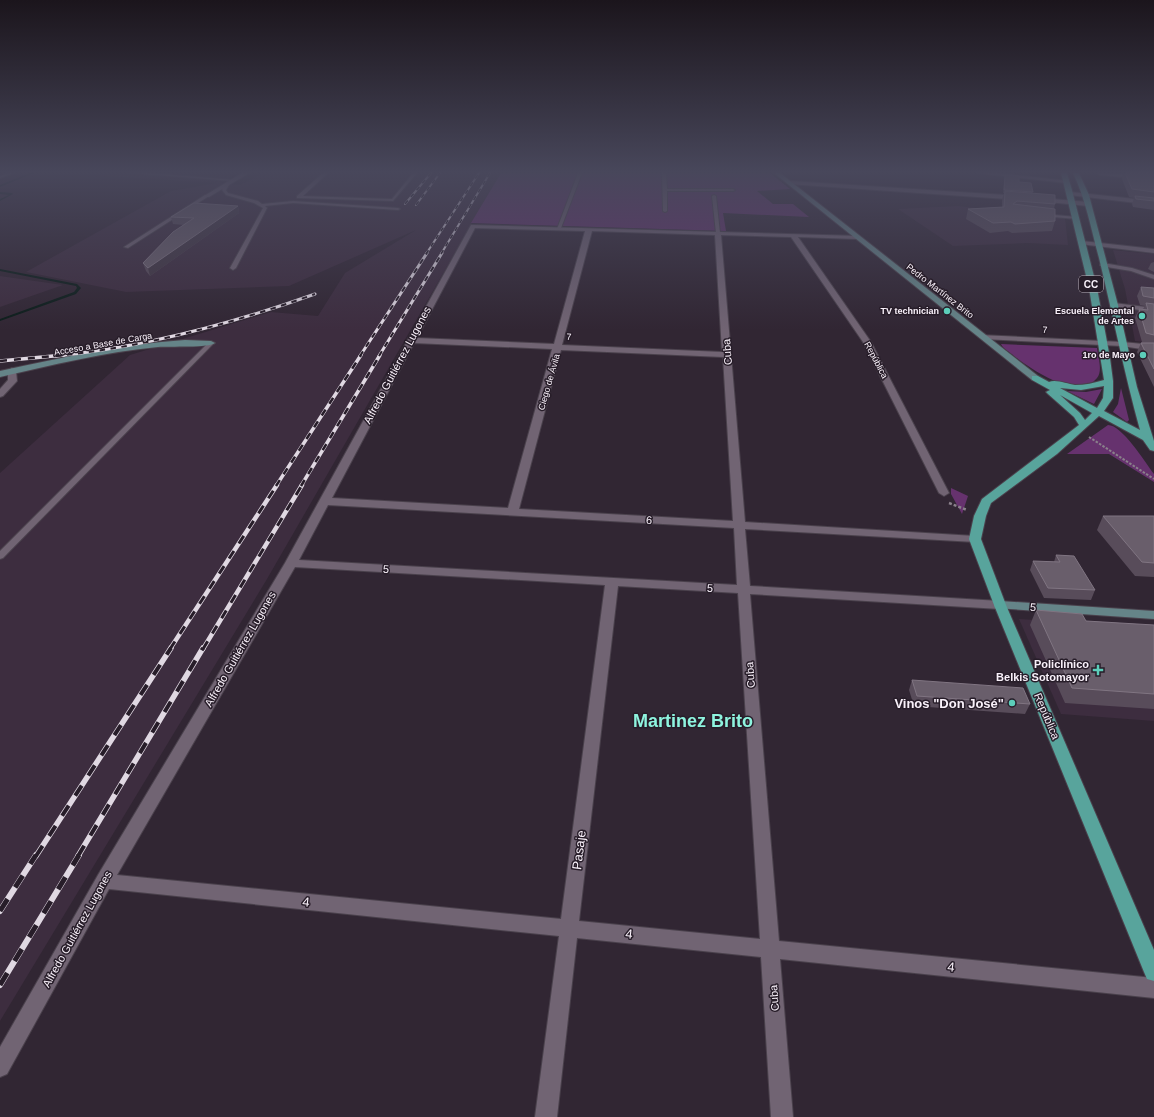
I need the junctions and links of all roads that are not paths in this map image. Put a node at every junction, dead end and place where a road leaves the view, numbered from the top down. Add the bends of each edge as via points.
1 (161, 225) edge
2 (256, 225) edge
3 (560, 225) edge
4 (717, 225) edge
5 (842, 225) edge
6 (1078, 225) edge
7 (1093, 225) edge
8 (559, 228) junction
9 (589, 229) junction
10 (718, 233) junction
11 (793, 235) junction
12 (857, 237) junction
13 (1082, 243) junction
14 (1097, 245) junction
15 (126, 247) dead end
16 (1154, 251) edge
17 (1103, 265) junction
18 (233, 268) dead end
19 (1154, 277) edge
20 (1114, 305) junction
21 (1154, 310) edge
22 (983, 337) junction
23 (411, 340) junction
24 (211, 343) joint
25 (1103, 343) junction
26 (1122, 344) junction
27 (558, 347) junction
28 (1154, 348) edge
29 (727, 355) junction
30 (12, 372) junction
31 (0, 374) edge
32 (1035, 378) junction
33 (1109, 381) junction
34 (0, 394) edge
35 (1098, 413) junction
36 (1082, 428) junction
37 (1147, 438) junction
38 (1154, 448) edge
39 (944, 493) road end
40 (324, 501) junction
41 (513, 511) junction
42 (740, 526) junction
43 (975, 539) junction
44 (0, 556) edge
45 (291, 563) junction
46 (612, 582) junction
47 (744, 590) junction
48 (1000, 605) junction
49 (1154, 607) edge
50 (1129, 613) junction
51 (1154, 615) edge
52 (104, 881) junction
53 (569, 928) junction
54 (770, 949) junction
55 (1154, 972) edge
56 (1154, 988) edge
57 (0, 1067) edge
58 (546, 1117) edge
59 (782, 1117) edge

1 - 15 lane
2 - 18 lane
3 - 8 lane
4 - 10 lane
5 - 12 street, Pedro Martínez Brito
6 - 13 main road, CC
7 - 14 main road, CC
8 - 9 street
8 - 23 street, Alfredo Guitiérrez Lugones via 473,226
9 - 10 street
9 - 27 street, Ciego de Ávila
10 - 11 street
10 - 29 street, Cuba
11 - 12 street
11 - 39 street, República via 867,342
12 - 22 street, Pedro Martínez Brito
13 - 14 street
13 - 25 main road, CC
14 - 16 street
14 - 17 main road, CC
17 - 19 lane
17 - 20 main road, CC
20 - 21 lane
20 - 26 main road, CC
22 - 25 street, 7
22 - 32 street, Pedro Martínez Brito
23 - 27 street, 7
23 - 40 street, Alfredo Guitiérrez Lugones
24 - 30 street, Acceso a Base de Carga via 165,344 70,359
24 - 44 lane
25 - 26 street, 7
25 - 33 main road, CC
26 - 28 street, 7
26 - 37 main road, CC
27 - 29 street, 7
27 - 41 street, Ciego de Ávila
29 - 42 street, Cuba
30 - 31 street, Acceso a Base de Carga
30 - 34 street via 13,381
32 - 33 main road via 1065,387 1091,388
32 - 35 main road
32 - 36 main road via 1077,415
33 - 35 main road, CC via 1108,398
35 - 36 main road, CC
35 - 37 main road
36 - 43 main road, CC via 986,501
37 - 38 main road, CC
40 - 41 street, 6
40 - 45 street, Alfredo Guitiérrez Lugones
41 - 42 street, 6
42 - 43 street, 6
42 - 47 street, Cuba
43 - 48 main road, República
45 - 46 street, 5
45 - 52 street, Alfredo Guitiérrez Lugones
46 - 47 street, 5
46 - 53 street, Pasaje
47 - 48 street, 5
47 - 54 street, Cuba
48 - 50 street, 5
48 - 55 main road, República
49 - 50 street, 5
50 - 51 street, 5
52 - 53 street, 4
52 - 57 street, Alfredo Guitiérrez Lugones
53 - 54 street, 4
53 - 58 street, Pasaje
54 - 56 street, 4
54 - 59 street, Cuba

